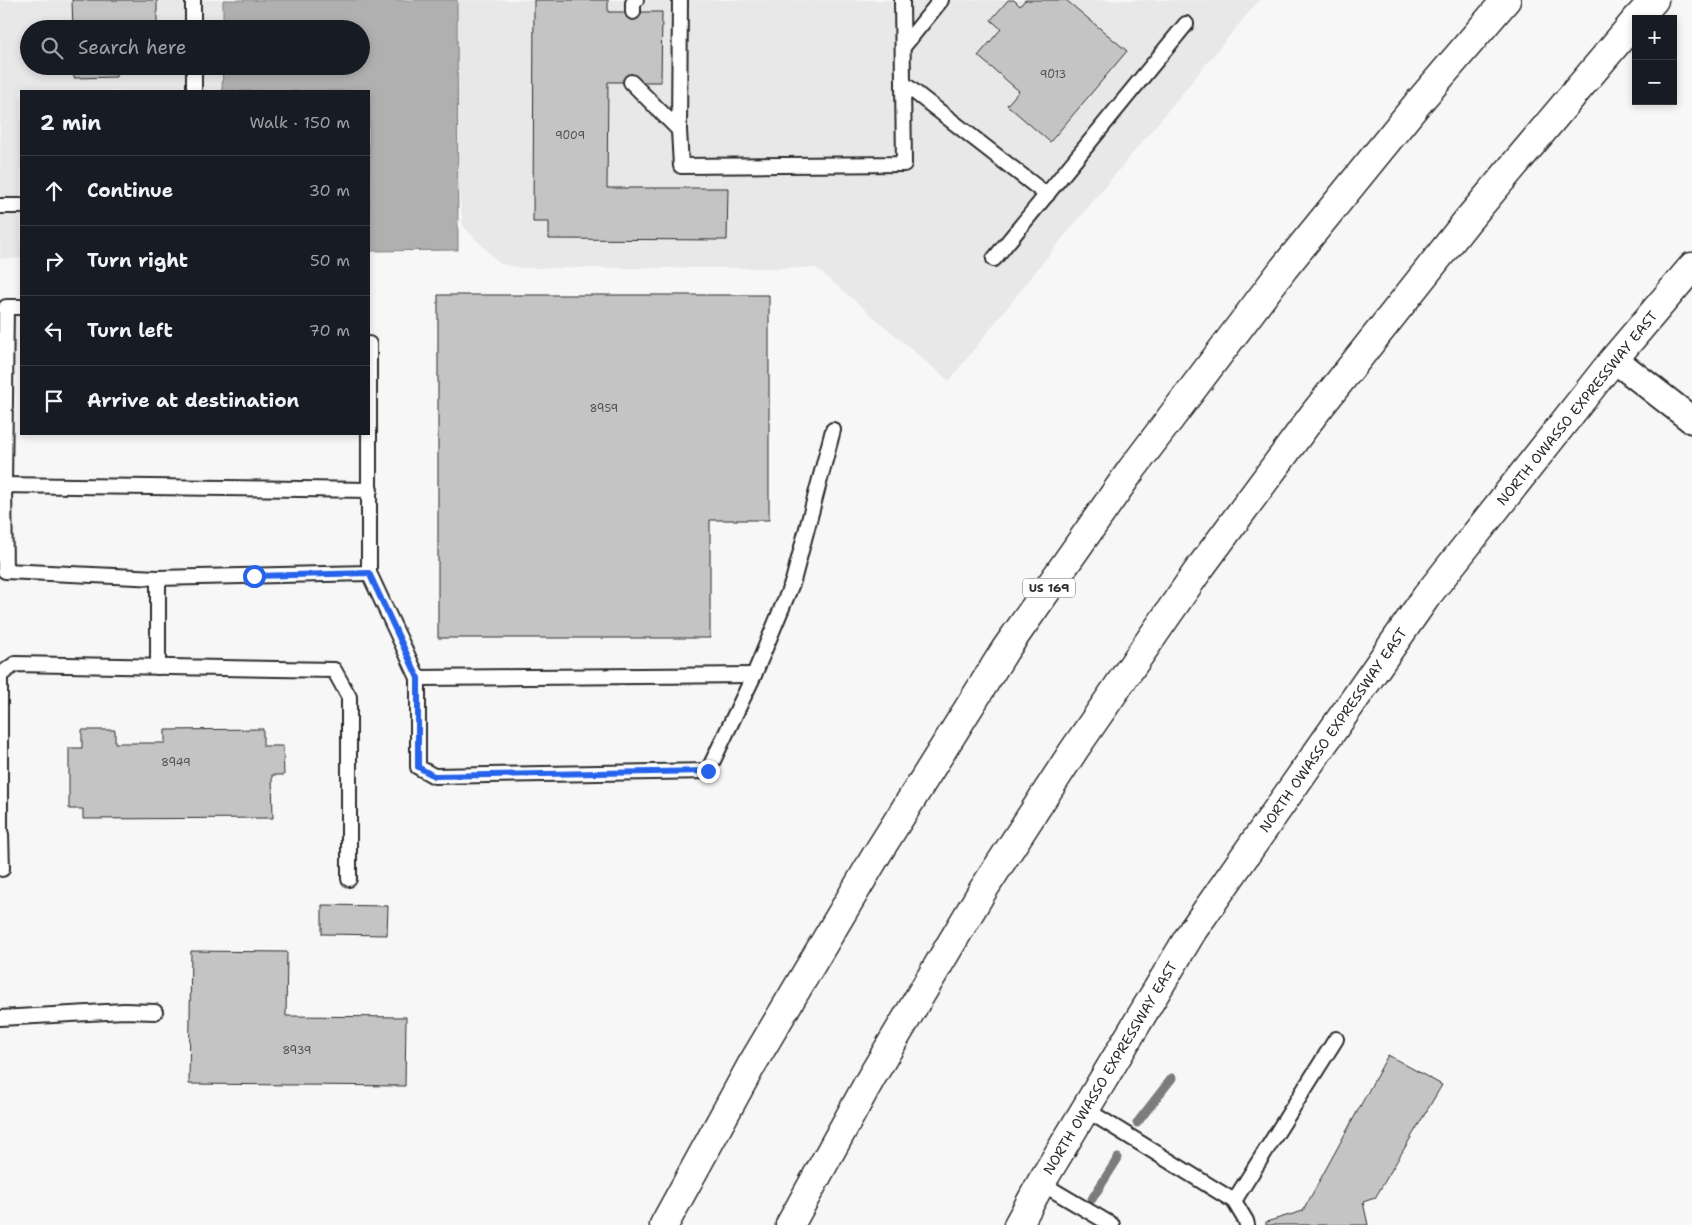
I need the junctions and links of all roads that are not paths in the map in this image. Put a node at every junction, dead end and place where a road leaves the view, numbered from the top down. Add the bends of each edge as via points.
1 (193, 0) edge
2 (680, 0) edge
3 (902, 0) edge
4 (941, 0) edge
5 (1506, 0) edge
6 (1654, 0) edge
7 (1640, 15) edge
8 (193, 20) edge
9 (1186, 24) dead end
10 (1632, 24) edge
11 (903, 47) junction
12 (194, 75) edge
13 (631, 82) dead end
14 (904, 83) junction
15 (194, 90) edge
16 (679, 130) junction
17 (1046, 195) junction
18 (0, 206) edge
19 (20, 206) edge
20 (994, 260) dead end
21 (1692, 267) edge
22 (20, 307) edge
23 (1614, 359) junction
24 (1692, 420) edge
25 (832, 430) dead end
26 (370, 435) edge
27 (2, 485) edge
28 (370, 490) junction
29 (369, 573) junction
30 (158, 578) junction
31 (158, 667) junction
32 (754, 675) junction
33 (418, 678) junction
34 (0, 834) edge
35 (2, 869) dead end
36 (349, 879) dead end
37 (155, 1012) dead end
38 (0, 1018) edge
39 (1336, 1039) dead end
40 (1085, 1109) junction
41 (1041, 1183) junction
42 (1234, 1201) junction
43 (664, 1225) edge
44 (790, 1225) edge
45 (1018, 1225) edge
46 (1112, 1225) edge
47 (1246, 1225) edge

1 - 8 lane
2 - 16 lane
3 - 11 lane
4 - 11 lane
5 - 43 main road, US 169 via 1284,268 1132,468 1005,650 877,854 756,1058
6 - 7 main road
9 - 17 lane
10 - 44 main road via 1466,221 1314,414 1197,572 1074,750 983,890
11 - 14 lane
12 - 15 lane
13 - 16 lane
14 - 16 lane via 904,164 681,166
14 - 17 lane
17 - 20 lane
18 - 19 lane
21 - 23 main road, NORTH OWASSO EXPRESSWAY EAST
22 - 27 lane via 6,307
23 - 24 street
23 - 40 main road, NORTH OWASSO EXPRESSWAY EAST via 1426,597 1193,930
25 - 32 lane via 793,582
26 - 28 lane
27 - 28 lane
27 - 30 lane via 5,572
28 - 29 lane
29 - 30 lane
29 - 33 lane
30 - 31 lane
31 - 34 lane via 15,664 0,675
31 - 36 lane via 334,670 349,697
32 - 33 lane
32 - 33 lane via 708,771 434,776 418,767
34 - 35 lane
37 - 38 lane
39 - 42 lane
40 - 41 main road, NORTH OWASSO EXPRESSWAY EAST
40 - 42 lane
41 - 45 main road, NORTH OWASSO EXPRESSWAY EAST
41 - 46 lane
42 - 47 lane

